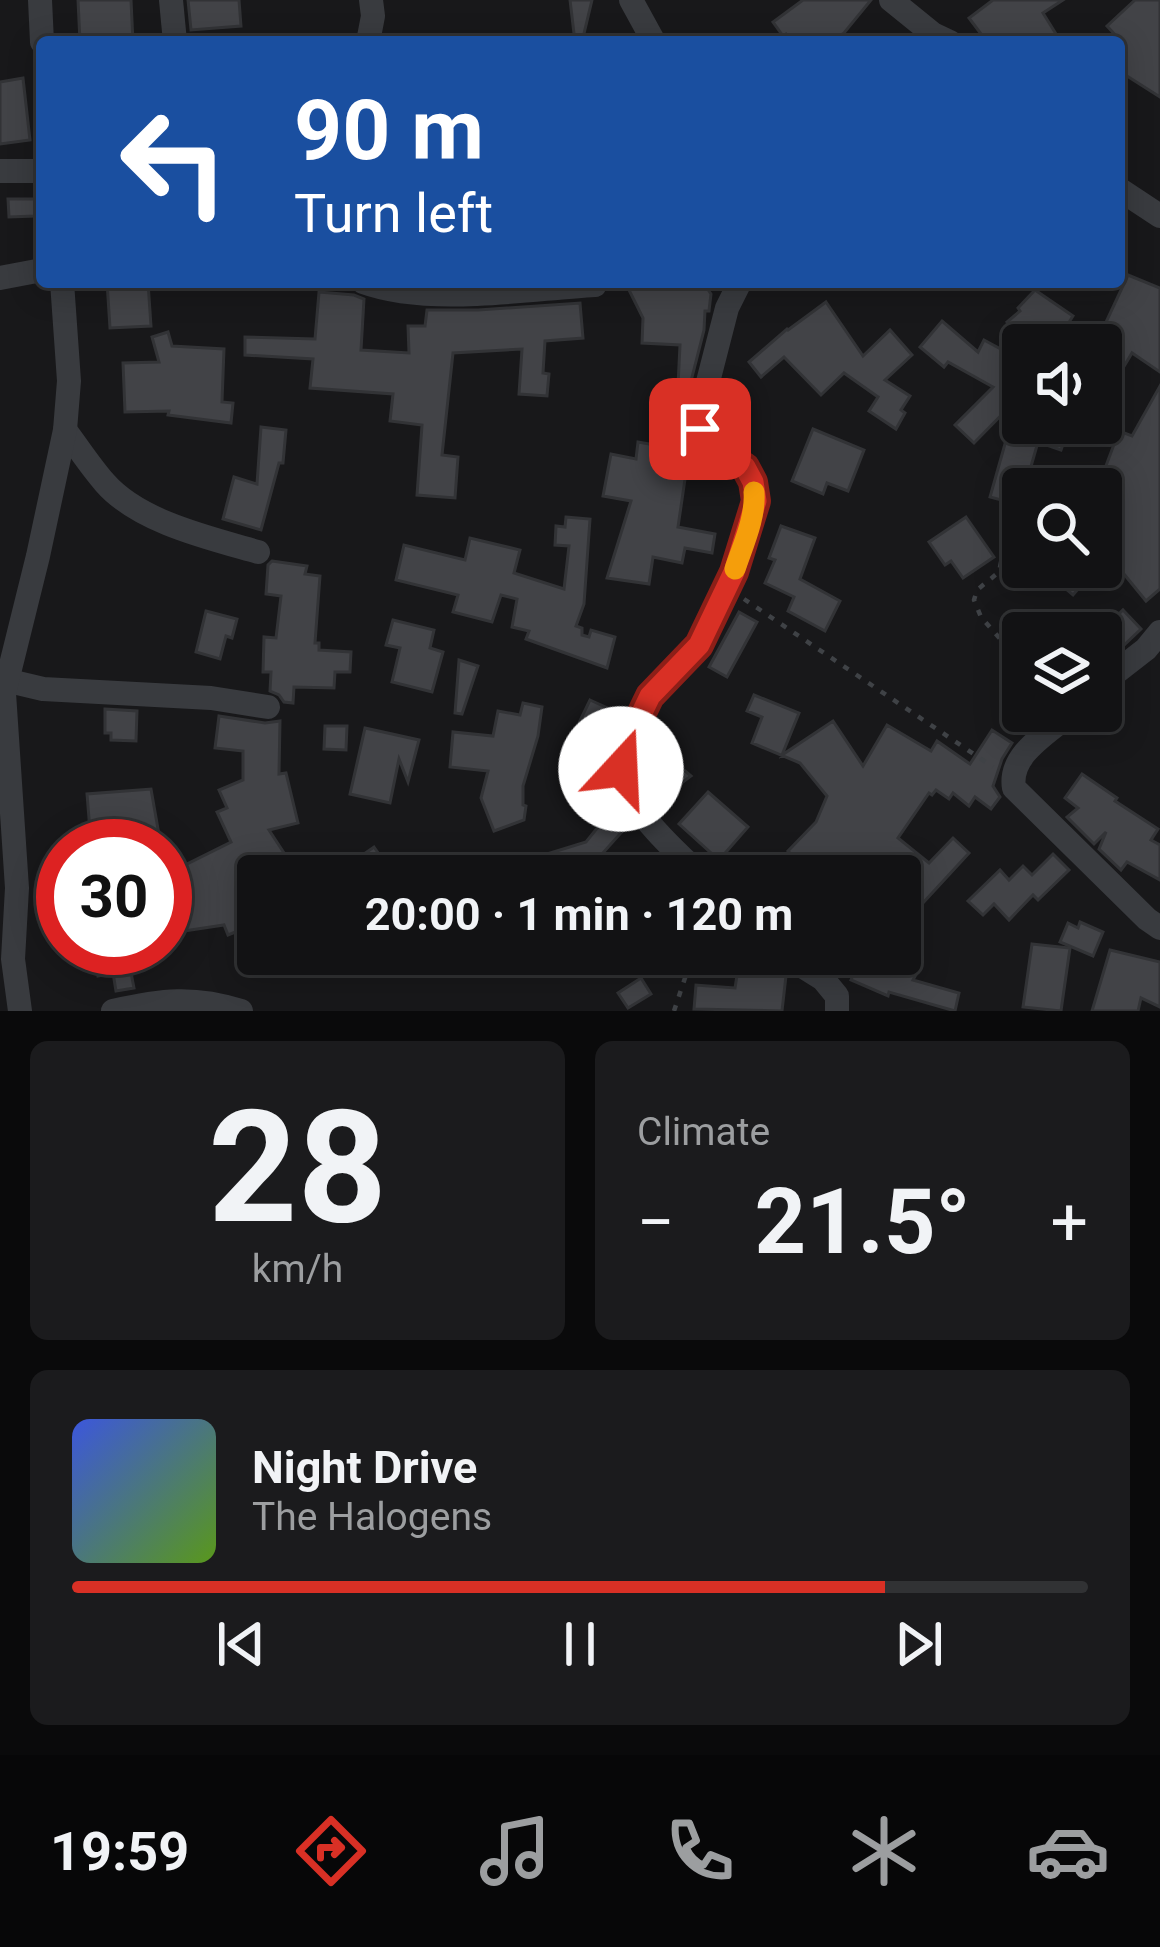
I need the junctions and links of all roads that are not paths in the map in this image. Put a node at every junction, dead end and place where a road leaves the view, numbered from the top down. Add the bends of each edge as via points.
1 (40, 0) edge
2 (171, 0) edge
3 (371, 0) edge
4 (631, 0) edge
5 (891, 0) edge
6 (42, 36) edge
7 (174, 36) edge
8 (369, 36) edge
9 (651, 36) edge
10 (937, 36) edge
11 (36, 171) edge
12 (0, 172) edge
13 (1125, 193) edge
14 (1160, 216) edge
15 (36, 271) edge
16 (0, 278) edge
17 (62, 288) edge
18 (387, 288) edge
19 (542, 288) edge
20 (737, 288) edge
21 (65, 430) junction
22 (258, 552) dead end
23 (1160, 632) edge
24 (1122, 668) edge
25 (3, 688) edge
26 (268, 707) dead end
27 (1048, 732) edge
28 (680, 855) edge
29 (1160, 928) edge
30 (815, 975) edge
31 (20, 1011) edge
32 (113, 1011) edge
33 (241, 1011) edge
34 (837, 1011) edge

1 - 6 street
2 - 7 street
3 - 8 street
4 - 9 street
5 - 10 street
11 - 12 street
13 - 14 street
15 - 16 street
17 - 21 street
18 - 19 street
20 - 28 street via 700,429 709,447 745,467 756,501 699,645 650,696 621,756 629,793
21 - 22 street via 107,486 137,507
21 - 25 street
23 - 24 street
25 - 26 street
25 - 31 street
27 - 29 street via 1026,751 1014,788
30 - 34 street via 837,996
32 - 33 street via 212,1001

